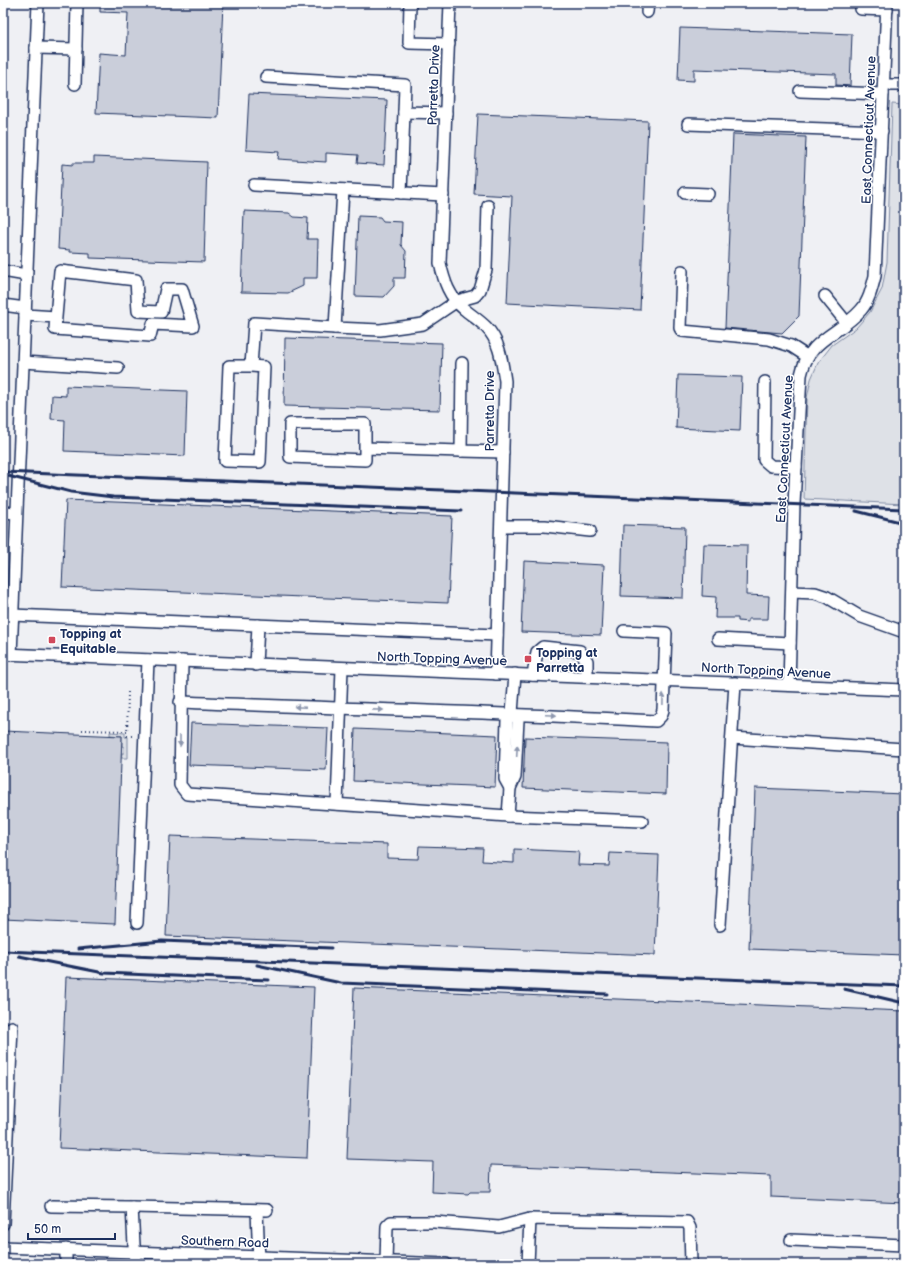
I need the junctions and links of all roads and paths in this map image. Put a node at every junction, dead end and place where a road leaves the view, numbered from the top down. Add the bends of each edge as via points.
1 (38, 3) edge
2 (77, 3) edge
3 (410, 3) edge
4 (450, 3) edge
5 (887, 7) edge
6 (861, 9) dead end
7 (449, 44) junction
8 (36, 48) junction
9 (76, 49) junction
10 (266, 77) dead end
11 (75, 84) dead end
12 (904, 85) edge
13 (883, 89) junction
14 (800, 91) dead end
15 (404, 112) junction
16 (446, 113) junction
17 (688, 124) dead end
18 (882, 131) junction
19 (254, 185) dead end
20 (342, 190) junction
21 (401, 193) junction
22 (685, 193) dead end
23 (708, 194) dead end
24 (443, 196) junction
25 (488, 206) dead end
26 (3, 272) edge
27 (682, 272) dead end
28 (26, 275) junction
29 (825, 296) dead end
30 (457, 301) junction
31 (3, 305) edge
32 (25, 312) junction
33 (56, 317) junction
34 (846, 322) junction
35 (335, 328) junction
36 (808, 357) junction
37 (23, 362) junction
38 (462, 363) dead end
39 (251, 366) junction
40 (118, 368) dead end
41 (764, 382) dead end
42 (365, 448) junction
43 (461, 451) junction
44 (503, 452) junction
45 (796, 467) junction
46 (3, 512) edge
47 (16, 512) junction
48 (501, 526) junction
49 (590, 531) dead end
50 (792, 592) junction
51 (12, 615) junction
52 (258, 625) junction
53 (624, 631) dead end
54 (904, 632) edge
55 (497, 635) junction
56 (718, 639) dead end
57 (790, 643) junction
58 (7, 655) edge
59 (148, 660) junction
60 (182, 661) junction
61 (256, 664) junction
62 (342, 668) junction
63 (496, 674) junction
64 (515, 674) junction
65 (533, 675) junction
66 (587, 677) junction
67 (663, 680) junction
68 (735, 683) junction
69 (789, 685) junction
70 (904, 690) edge
71 (128, 692) dead end
72 (180, 702) junction
73 (339, 709) junction
74 (512, 713) junction
75 (82, 730) dead end
76 (127, 732) junction
77 (145, 736) junction
78 (732, 738) junction
79 (904, 749) edge
80 (338, 804) junction
81 (508, 816) junction
82 (642, 821) dead end
83 (137, 923) dead end
84 (720, 925) dead end
85 (12, 1027) dead end
86 (51, 1206) dead end
87 (132, 1207) junction
88 (530, 1219) junction
89 (3, 1224) edge
90 (791, 1240) dead end
91 (904, 1245) edge
92 (3, 1247) edge
93 (66, 1249) junction
94 (136, 1252) junction
95 (260, 1260) edge
96 (336, 1262) edge
97 (386, 1262) junction
98 (66, 1264) edge
99 (135, 1264) edge
100 (446, 1264) edge
101 (528, 1264) edge
102 (690, 1264) edge

1 - 8 street
2 - 9 street
3 - 7 street via 409,43
4 - 7 street, Parretta Drive
5 - 6 street
5 - 13 street, East Connecticut Avenue
7 - 16 street, Parretta Drive
8 - 9 street
8 - 28 street
9 - 11 street
10 - 15 street via 405,85
12 - 13 street
13 - 14 street
13 - 18 street, East Connecticut Avenue
15 - 16 street
15 - 21 street
16 - 24 street, Parretta Drive
17 - 18 street
18 - 34 street, East Connecticut Avenue via 875,276 870,296 860,311
19 - 20 street
20 - 21 street
20 - 35 street
21 - 24 street
22 - 23 street
24 - 30 street, Parretta Drive via 440,263 444,281 450,294
25 - 30 street via 486,270 480,290 475,296
26 - 28 street
27 - 36 street via 682,332 769,339 791,346
28 - 32 street
29 - 34 street
30 - 35 street via 423,324 380,330
30 - 44 street, Parretta Drive via 486,327 496,342 502,358 505,381
31 - 32 street
32 - 33 street
32 - 37 street
33 - 33 street via 55,329 150,336 153,324 193,326 182,289 166,289 161,312 138,311 136,280 60,271
34 - 36 street, East Connecticut Avenue via 815,346
35 - 39 street via 254,323
36 - 45 street, East Connecticut Avenue via 801,375
37 - 40 street
37 - 47 street
38 - 43 street
39 - 39 street via 264,367 260,462 225,461 229,366
41 - 45 street via 764,460 771,466
42 - 42 street via 365,424 290,424 290,457 365,460
42 - 43 street
43 - 44 street
44 - 48 street, Parretta Drive
45 - 50 street, East Connecticut Avenue
46 - 47 street
47 - 51 street
48 - 49 street via 545,526
48 - 55 street, Parretta Drive
50 - 54 street via 815,593 827,597 859,616
50 - 57 street, East Connecticut Avenue
51 - 52 street
51 - 58 street
52 - 55 street
52 - 61 street
53 - 67 street via 666,633
55 - 63 street, Parretta Drive
56 - 57 street
57 - 69 street, East Connecticut Avenue
58 - 59 street, North Topping Avenue
59 - 60 street, North Topping Avenue
59 - 77 street
60 - 61 street, North Topping Avenue
60 - 72 street
61 - 62 street, North Topping Avenue
62 - 63 street, North Topping Avenue
62 - 73 street
63 - 64 street, North Topping Avenue
64 - 65 street, North Topping Avenue
64 - 74 street
65 - 66 street, North Topping Avenue
65 - 66 street via 537,652 543,647 580,651 587,661
66 - 67 street, North Topping Avenue
67 - 68 street, North Topping Avenue
74 -> 67 street via 656,721 663,710
68 - 69 street, North Topping Avenue
68 - 78 street
69 - 70 street, North Topping Avenue
71 - 76 path
73 -> 72 street
72 -> 80 street via 180,785 187,794
73 -> 74 street
73 - 80 street
74 - 81 street via 518,720 515,777 510,788
75 - 76 path
76 - 77 path via 127,736
77 - 83 street
78 - 79 street
78 - 84 street
80 - 81 street
81 - 82 street
85 - 89 street
86 - 87 street
87 - 94 street
87 - 95 street via 262,1210
88 - 97 street via 499,1227 391,1222 386,1226
88 - 101 street
88 - 102 street via 686,1222 690,1228
90 - 91 street
92 - 93 street, Southern Road
93 - 94 street, Southern Road
93 - 98 street
94 - 95 street, Southern Road
94 - 99 street
95 - 96 street, Southern Road
96 - 97 street, Southern Road
97 - 100 street, Southern Road

